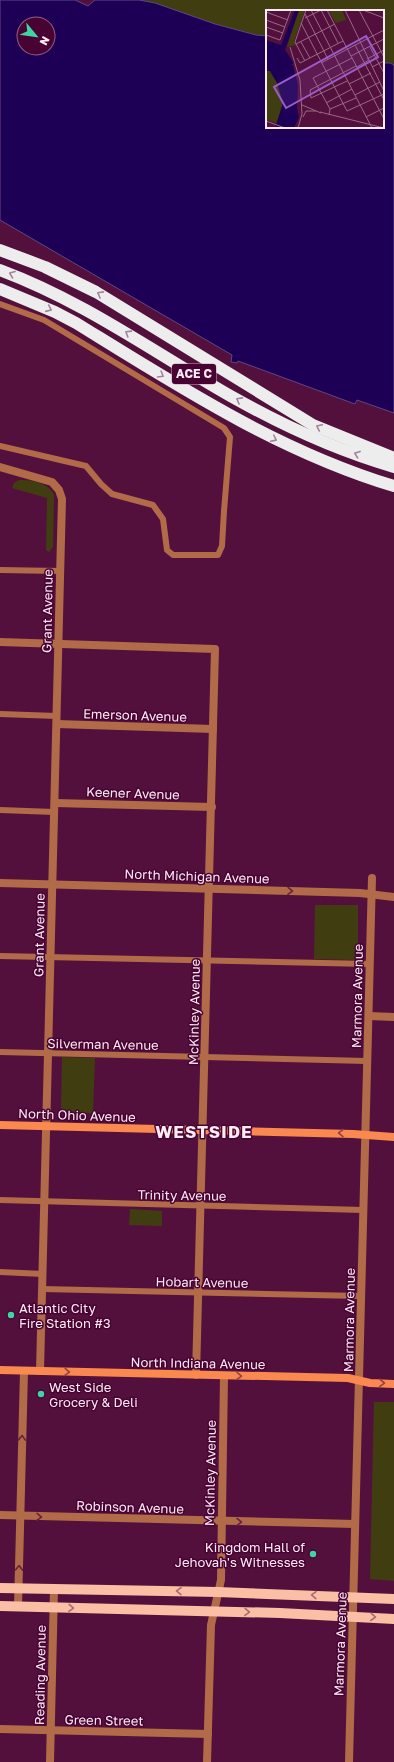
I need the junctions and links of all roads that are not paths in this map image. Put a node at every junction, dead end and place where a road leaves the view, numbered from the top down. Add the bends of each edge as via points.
1 (0, 250) edge
2 (0, 270) edge
3 (0, 289) edge
4 (0, 304) edge
5 (0, 446) edge
6 (394, 458) edge
7 (0, 467) edge
8 (394, 467) edge
9 (394, 486) edge
10 (0, 570) edge
11 (60, 571) junction
12 (0, 642) edge
13 (59, 644) junction
14 (0, 714) edge
15 (57, 720) junction
16 (213, 729) junction
17 (55, 803) junction
18 (212, 807) junction
19 (0, 810) edge
20 (54, 812) junction
21 (372, 878) dead end
22 (0, 883) edge
23 (52, 884) junction
24 (209, 889) junction
25 (372, 894) junction
26 (394, 897) edge
27 (0, 956) edge
28 (51, 957) junction
29 (207, 960) junction
30 (370, 964) junction
31 (369, 1016) junction
32 (394, 1017) edge
33 (0, 1052) edge
34 (48, 1053) junction
35 (205, 1057) junction
36 (367, 1061) junction
37 (0, 1125) edge
38 (46, 1126) junction
39 (203, 1130) junction
40 (365, 1135) junction
41 (394, 1137) edge
42 (0, 1200) edge
43 (44, 1202) junction
44 (201, 1206) junction
45 (363, 1210) junction
46 (0, 1272) edge
47 (43, 1274) junction
48 (42, 1289) junction
49 (199, 1293) junction
50 (361, 1296) junction
51 (0, 1370) edge
52 (24, 1371) junction
53 (40, 1371) junction
54 (196, 1375) junction
55 (224, 1376) junction
56 (359, 1381) junction
57 (394, 1384) edge
58 (0, 1516) edge
59 (20, 1516) junction
60 (221, 1521) junction
61 (355, 1524) junction
62 (0, 1588) edge
63 (18, 1588) junction
64 (54, 1589) junction
65 (218, 1592) junction
66 (353, 1597) junction
67 (394, 1599) edge
68 (0, 1606) edge
69 (18, 1606) junction
70 (54, 1607) junction
71 (214, 1612) junction
72 (353, 1616) junction
73 (394, 1619) edge
74 (0, 1730) edge
75 (51, 1731) junction
76 (208, 1734) junction
77 (50, 1762) edge
78 (207, 1762) edge
79 (349, 1762) edge

6 -> 1 highway via 308,422 78,282
8 -> 2 highway, ACE C via 344,450 278,421 230,395 90,310
3 -> 9 highway, ACE C via 76,323 264,434 308,455
4 - 5 lane via 44,320 224,428 230,437 222,546 218,555 173,555 167,550 163,519 153,505 112,494 86,466
7 - 11 street, Grant Avenue via 52,482 59,490 62,499
10 - 11 lane
11 - 13 street, Grant Avenue
12 - 13 street
13 - 15 street, Grant Avenue
13 - 16 street, McKinley Avenue via 216,649
14 - 15 lane
15 - 16 street, Emerson Avenue
15 - 17 street, Grant Avenue
16 - 18 street, McKinley Avenue
17 - 18 street, Keener Avenue
17 - 20 street, Grant Avenue
18 - 24 street, McKinley Avenue
19 - 20 lane
20 - 23 street, Grant Avenue
21 - 25 street, Marmora Avenue
22 - 23 street, North Michigan Avenue
23 - 24 street, North Michigan Avenue
23 - 28 street, Grant Avenue
24 -> 25 street, North Michigan Avenue
24 - 29 street, McKinley Avenue
25 - 26 street, North Michigan Avenue
25 - 30 street, Marmora Avenue
27 - 28 lane
28 - 29 lane
28 - 34 street, Grant Avenue
29 - 30 lane
29 - 35 street, McKinley Avenue
30 - 31 street, Marmora Avenue
31 - 32 street
31 - 36 street, Marmora Avenue
33 - 34 lane, Silverman Avenue
34 - 35 lane, Silverman Avenue
34 - 38 street, Grant Avenue
35 - 36 lane, Silverman Avenue
35 - 39 street, McKinley Avenue
36 - 40 street, Marmora Avenue
37 - 38 street, North Ohio Avenue
38 - 39 street, North Ohio Avenue
38 - 43 street, Grant Avenue
40 -> 39 street, North Ohio Avenue
39 - 44 street, McKinley Avenue
40 - 41 street, North Ohio Avenue
40 - 45 street, Marmora Avenue
42 - 43 lane, Trinity Avenue
43 - 44 lane, Trinity Avenue
43 - 47 street, Grant Avenue
44 - 45 lane, Trinity Avenue
44 - 49 street, McKinley Avenue
45 - 50 street, Marmora Avenue
46 - 47 lane
47 - 48 street, Grant Avenue
48 - 49 lane, Hobart Avenue
48 - 53 street, Grant Avenue
49 - 50 lane, Hobart Avenue
49 - 54 street, McKinley Avenue
50 - 56 street, Marmora Avenue
51 - 52 street, North Indiana Avenue
52 - 53 street, North Indiana Avenue
59 -> 52 street
53 -> 54 street, North Indiana Avenue
54 - 55 street, North Indiana Avenue
55 -> 56 street, North Indiana Avenue via 348,1378
55 - 60 street, McKinley Avenue
56 -> 57 street, North Indiana Avenue
56 - 61 street, Marmora Avenue
58 - 59 street, Robinson Avenue
59 -> 60 street, Robinson Avenue
63 -> 59 street
60 -> 61 street, Robinson Avenue
60 - 65 street, McKinley Avenue via 221,1580
61 - 66 street, Marmora Avenue
62 - 63 main road
63 - 64 main road
63 - 69 street
65 -> 64 main road
64 - 70 street, Reading Avenue
66 -> 65 main road
65 - 71 street, McKinley Avenue
66 - 67 main road
66 - 72 street, Marmora Avenue
68 - 69 main road
69 - 70 main road
70 -> 71 main road
70 - 75 street, Reading Avenue
71 -> 72 main road
71 - 76 street, McKinley Avenue via 211,1626
72 -> 73 main road
72 - 79 street, Marmora Avenue
74 - 75 street, Green Street
75 - 76 street, Green Street
75 - 77 street, Reading Avenue
76 - 78 street, McKinley Avenue

